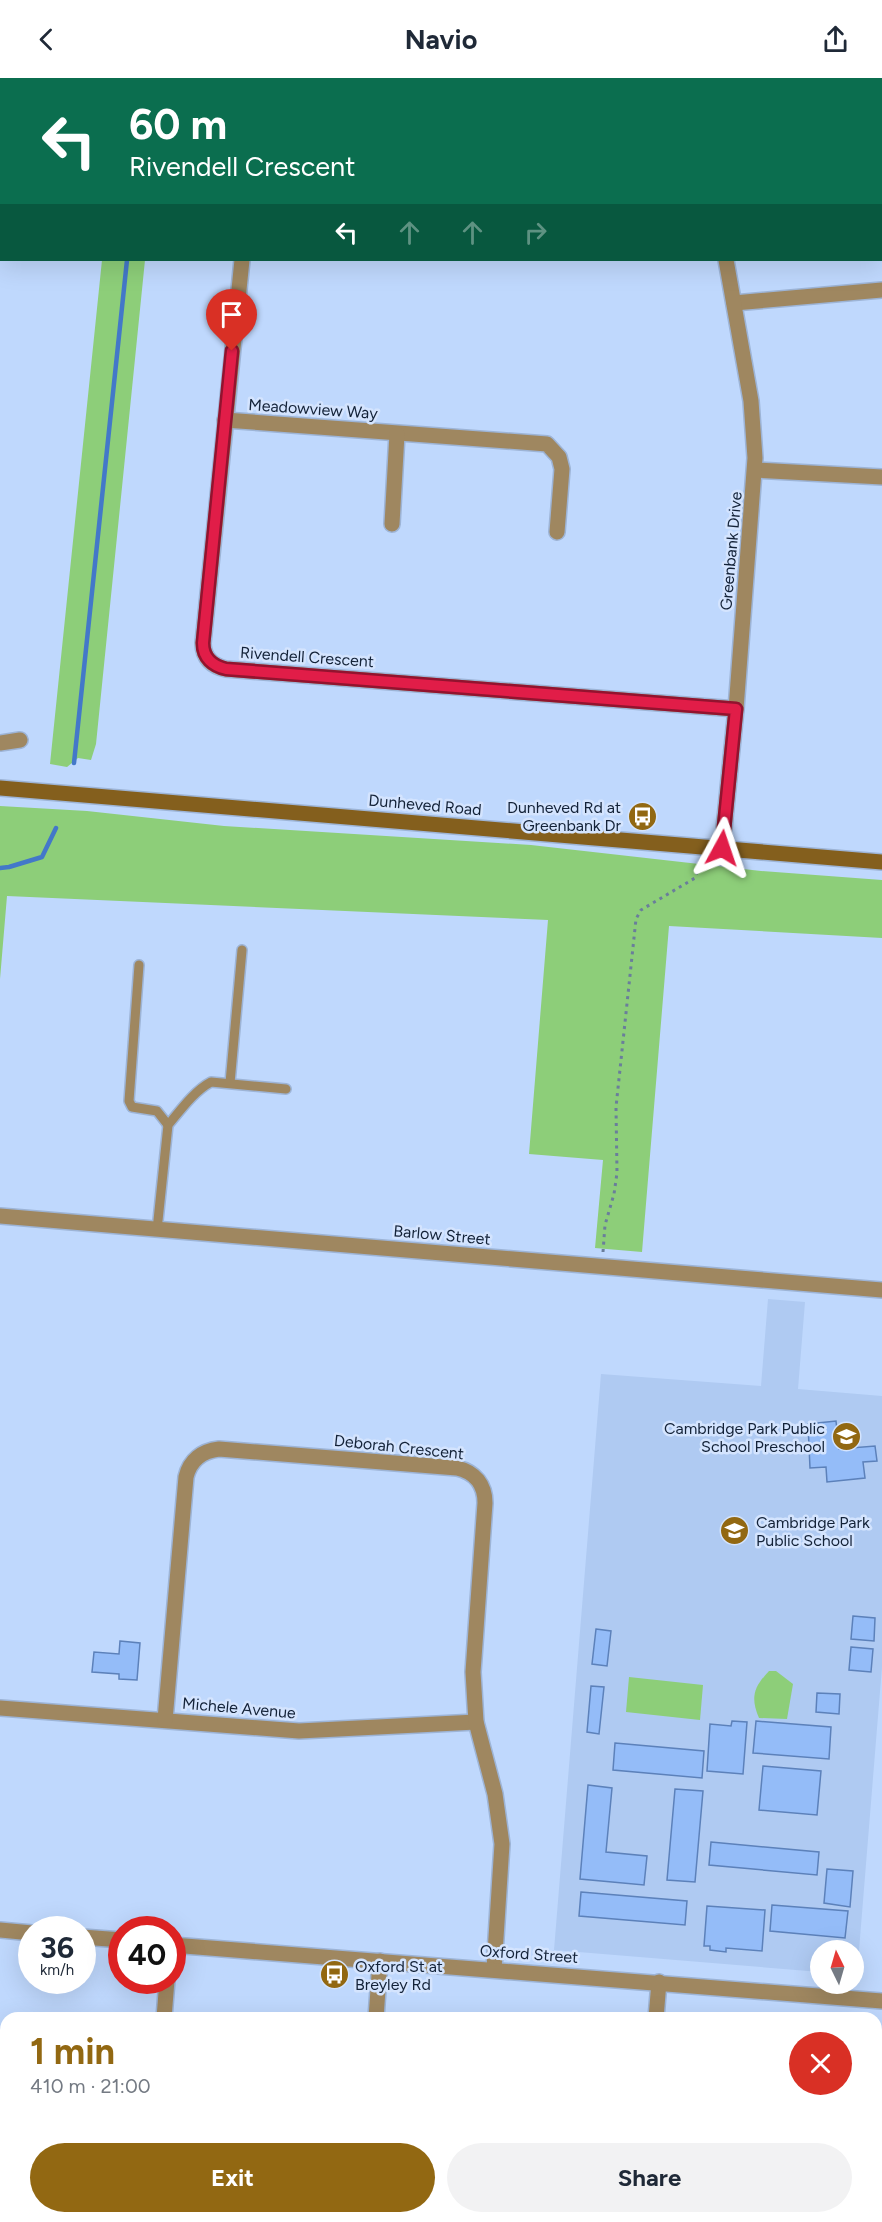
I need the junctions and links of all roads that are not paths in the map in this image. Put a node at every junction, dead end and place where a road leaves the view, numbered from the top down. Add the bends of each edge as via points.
1 (242, 261) edge
2 (726, 261) edge
3 (882, 290) edge
4 (734, 303) junction
5 (225, 420) junction
6 (397, 434) junction
7 (755, 470) junction
8 (882, 477) edge
9 (392, 524) dead end
10 (557, 532) dead end
11 (736, 709) junction
12 (20, 740) dead end
13 (0, 743) edge
14 (0, 788) edge
15 (722, 848) junction
16 (882, 862) edge
17 (242, 950) dead end
18 (139, 965) dead end
19 (230, 1083) junction
20 (286, 1089) dead end
21 (168, 1125) junction
22 (0, 1216) edge
23 (157, 1230) junction
24 (882, 1290) edge
25 (0, 1708) edge
26 (165, 1720) junction
27 (476, 1722) junction
28 (0, 1930) edge
29 (18, 1932) edge
30 (186, 1946) edge
31 (380, 1961) junction
32 (494, 1969) junction
33 (659, 1982) junction
34 (166, 1994) edge
35 (882, 2001) edge
36 (164, 2012) edge
37 (376, 2012) edge
38 (656, 2012) edge

1 - 5 street, Rivendell Crescent
2 - 4 street, Greenbank Drive
3 - 4 street
4 - 7 street, Greenbank Drive via 751,401
5 - 6 street, Meadowview Way
5 - 11 street, Rivendell Crescent via 202,646 216,666
6 - 9 street, Meadowview Way
6 - 10 street, Meadowview Way via 547,444 559,458 561,469
7 - 8 street
7 - 11 street, Greenbank Drive
11 - 15 street, Greenbank Drive
12 - 13 street
14 - 15 main road, Dunheved Road
15 - 16 main road, Dunheved Road
17 - 19 lane
18 - 21 lane via 129,1101 132,1107 157,1112
19 - 20 lane
19 - 21 lane via 207,1084
21 - 23 lane
22 - 23 street, Barlow Street
23 - 24 street, Barlow Street
25 - 26 street, Michele Avenue
26 - 27 street, Michele Avenue via 310,1732
26 - 27 street, Deborah Crescent via 186,1477 198,1457 219,1449 457,1468 474,1476 482,1486 485,1503 474,1641
27 - 32 street, Deborah Crescent via 495,1794 502,1844
28 - 29 street
30 - 31 street, Oxford Street
31 - 32 street, Oxford Street
31 - 37 street
32 - 33 street, Oxford Street
33 - 35 street, Oxford Street
33 - 38 street
34 - 36 street

